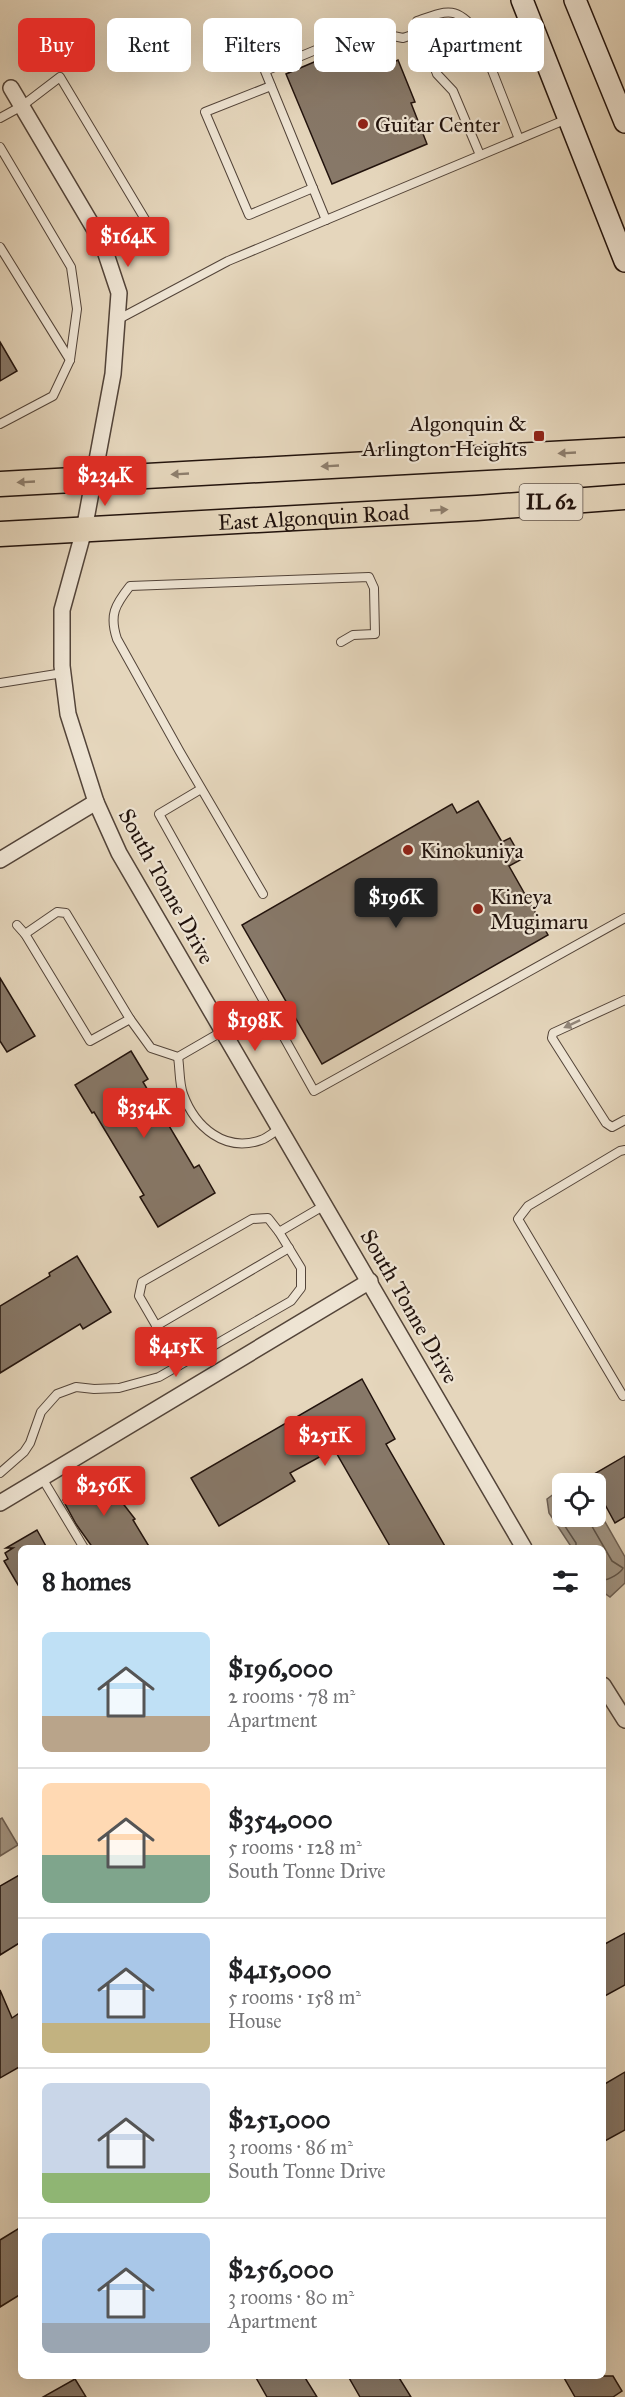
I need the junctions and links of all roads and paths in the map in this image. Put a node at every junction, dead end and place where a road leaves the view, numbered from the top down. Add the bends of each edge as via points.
1 (522, 0) edge
2 (575, 0) edge
3 (425, 18) edge
4 (466, 18) edge
5 (408, 36) edge
6 (436, 72) edge
7 (493, 72) edge
8 (271, 86) junction
9 (11, 88) dead end
10 (22, 106) junction
11 (0, 118) edge
12 (569, 118) junction
13 (625, 122) edge
14 (519, 139) junction
15 (0, 147) edge
16 (480, 155) junction
17 (312, 188) junction
18 (326, 220) junction
19 (158, 241) dead end
20 (0, 247) edge
21 (625, 261) edge
22 (117, 320) junction
23 (70, 360) junction
24 (0, 424) edge
25 (621, 448) edge
26 (94, 478) junction
27 (0, 484) edge
28 (625, 497) edge
29 (84, 530) junction
30 (0, 534) edge
31 (341, 642) dead end
32 (63, 673) junction
33 (0, 683) edge
34 (201, 789) junction
35 (96, 802) junction
36 (0, 860) edge
37 (263, 894) dead end
38 (625, 918) edge
39 (17, 925) dead end
40 (25, 934) junction
41 (625, 1000) edge
42 (130, 1019) junction
43 (224, 1031) junction
44 (178, 1057) junction
45 (625, 1120) edge
46 (280, 1128) junction
47 (625, 1150) edge
48 (325, 1205) junction
49 (279, 1232) junction
50 (289, 1248) junction
51 (370, 1281) junction
52 (156, 1326) junction
53 (179, 1365) junction
54 (623, 1396) dead end
55 (0, 1473) edge
56 (42, 1478) junction
57 (0, 1503) edge
58 (82, 1545) edge
59 (522, 1545) edge
60 (606, 1690) edge
61 (625, 1720) edge

1 - 12 main road
2 - 13 main road
3 - 4 lane via 445,11
5 - 8 lane via 364,30 265,71
6 - 16 lane via 453,91
7 - 14 lane
8 - 17 lane
8 - 17 lane via 205,112 249,215
9 - 10 street, South Tonne Drive
10 - 11 lane
10 - 19 lane via 60,77
10 - 22 street, South Tonne Drive via 102,242 119,293
12 - 14 lane
12 - 21 main road
14 - 16 lane
15 - 23 lane via 71,267 77,309
16 - 18 lane
17 - 18 lane
18 - 22 lane via 228,261
20 - 23 lane
22 - 26 street, South Tonne Drive via 113,374
23 - 24 lane via 53,396
25 -> 26 main road, IL 62
26 -> 27 main road, IL 62
26 - 29 street, South Tonne Drive
29 -> 28 main road, East Algonquin Road / IL 62
29 - 30 main road, East Algonquin Road / IL 62
29 - 32 street, South Tonne Drive via 62,610
31 - 34 lane via 353,636 375,634 374,588 369,577 130,586 117,604 112,625
32 - 33 lane
32 - 35 street, South Tonne Drive via 68,714
34 - 37 lane
34 - 38 lane via 159,814 314,1091
35 - 36 street
35 - 43 street, South Tonne Drive via 119,853
39 - 40 lane
40 - 42 lane via 90,1041
40 - 42 lane via 57,912 66,913
41 -> 45 lane via 554,1033 552,1038 606,1123 612,1127
42 - 44 lane via 151,1048
43 - 44 lane
43 - 46 street, South Tonne Drive
44 - 46 lane via 183,1093 198,1123 216,1137 240,1145 262,1140
46 - 48 street, South Tonne Drive
47 - 54 lane via 528,1206 518,1219
48 - 49 lane
48 - 51 street, South Tonne Drive
49 - 50 lane
49 - 52 lane via 268,1218 252,1219 142,1282 139,1296
50 - 52 lane
50 - 53 lane via 301,1268 301,1288 291,1301
51 - 56 street
51 - 59 street, South Tonne Drive
52 - 53 lane
53 - 55 lane via 159,1377 118,1388 76,1387 57,1394 41,1412 24,1452
56 - 57 street
56 - 58 lane
60 - 61 street

